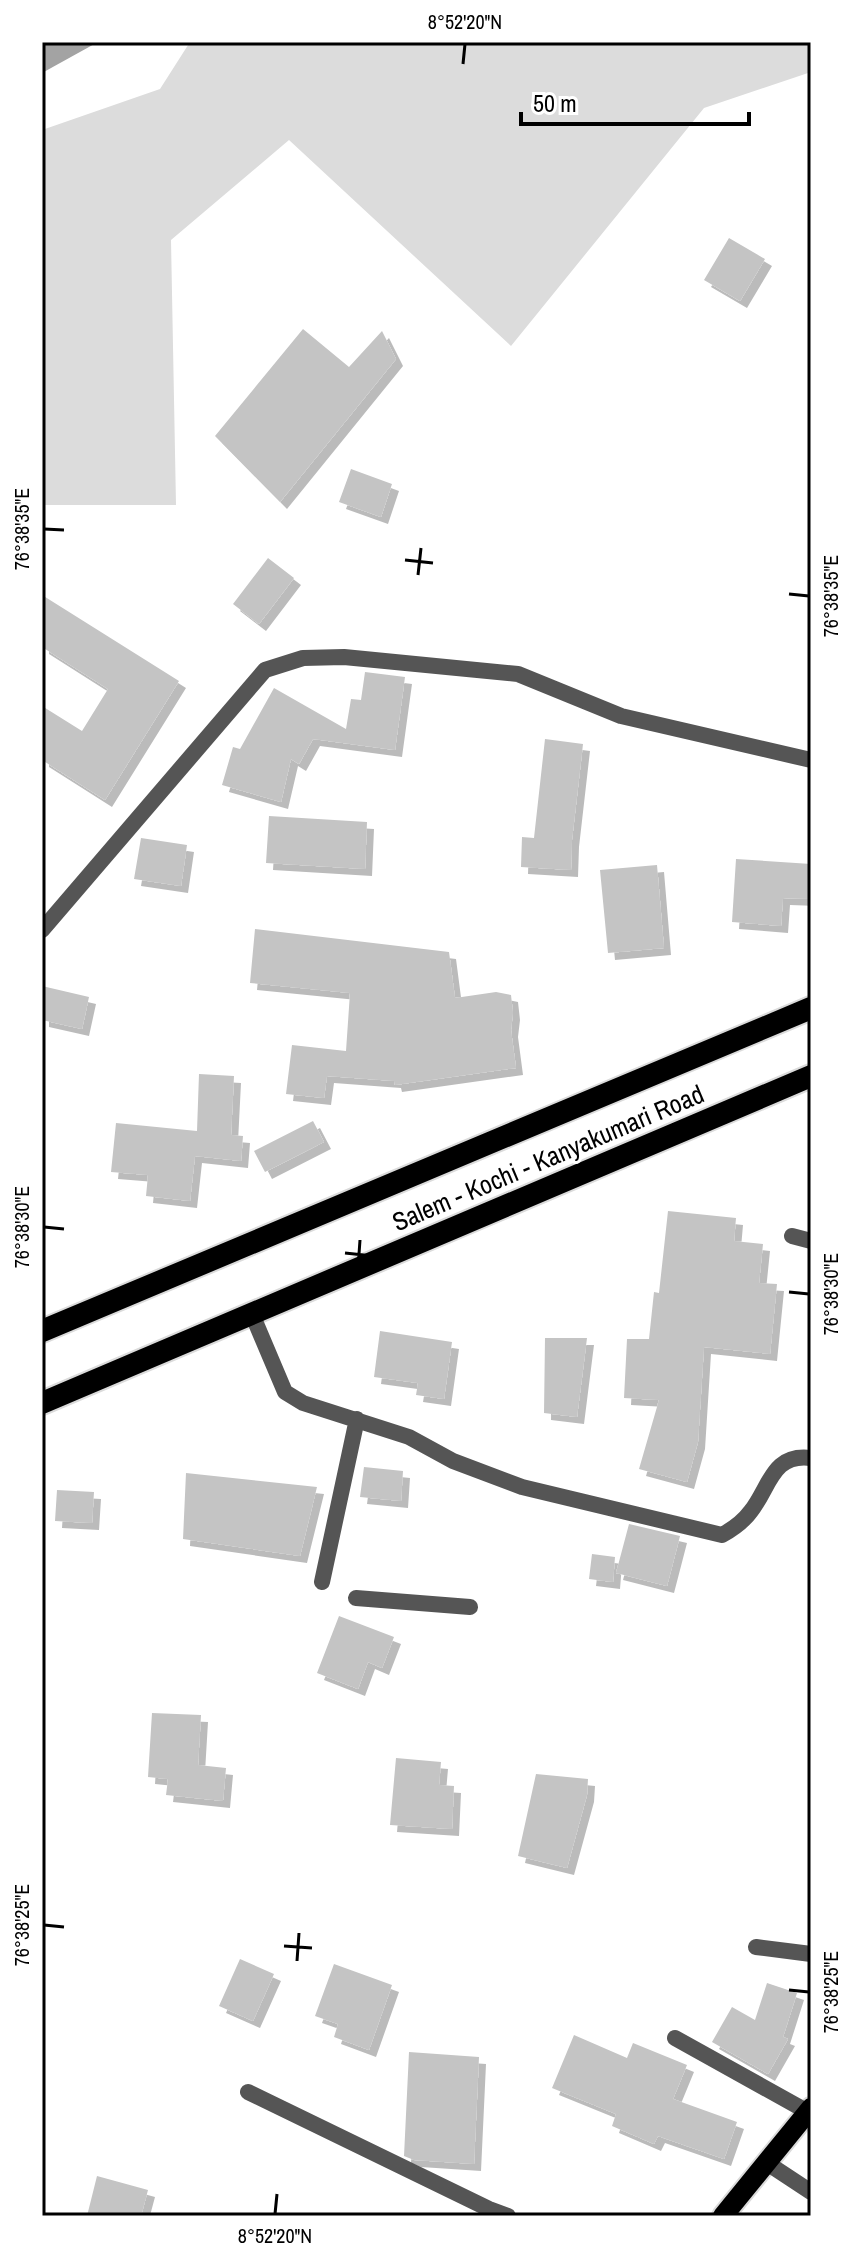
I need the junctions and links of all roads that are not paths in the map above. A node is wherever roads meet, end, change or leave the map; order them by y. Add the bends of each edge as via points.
1 (811, 760) edge
2 (42, 930) edge
3 (811, 1008) edge
4 (811, 1076) edge
5 (792, 1236) dead end
6 (811, 1241) edge
7 (252, 1314) junction
8 (42, 1331) edge
9 (42, 1403) edge
10 (357, 1419) junction
11 (811, 1458) edge
12 (322, 1582) dead end
13 (356, 1598) dead end
14 (470, 1607) dead end
15 (756, 1947) dead end
16 (811, 1954) edge
17 (675, 2038) dead end
18 (248, 2092) dead end
19 (810, 2110) edge
20 (767, 2163) junction
21 (811, 2192) edge
22 (508, 2216) edge
23 (723, 2216) edge

1 - 2 street via 621,716 518,674 344,657 303,658 265,670
3 - 8 highway, Salem - Kochi - Kanyakumari Road
4 - 7 highway, Salem - Kochi - Kanyakumari Road
5 - 6 street
7 - 9 highway, Salem - Kochi - Kanyakumari Road
7 - 10 street via 285,1392
10 - 11 street via 522,1487 722,1535 752,1510 778,1467 797,1456
10 - 12 street
13 - 14 street
15 - 16 street
17 - 19 street
18 - 22 street
19 - 20 main road
20 - 21 street
20 - 23 main road

